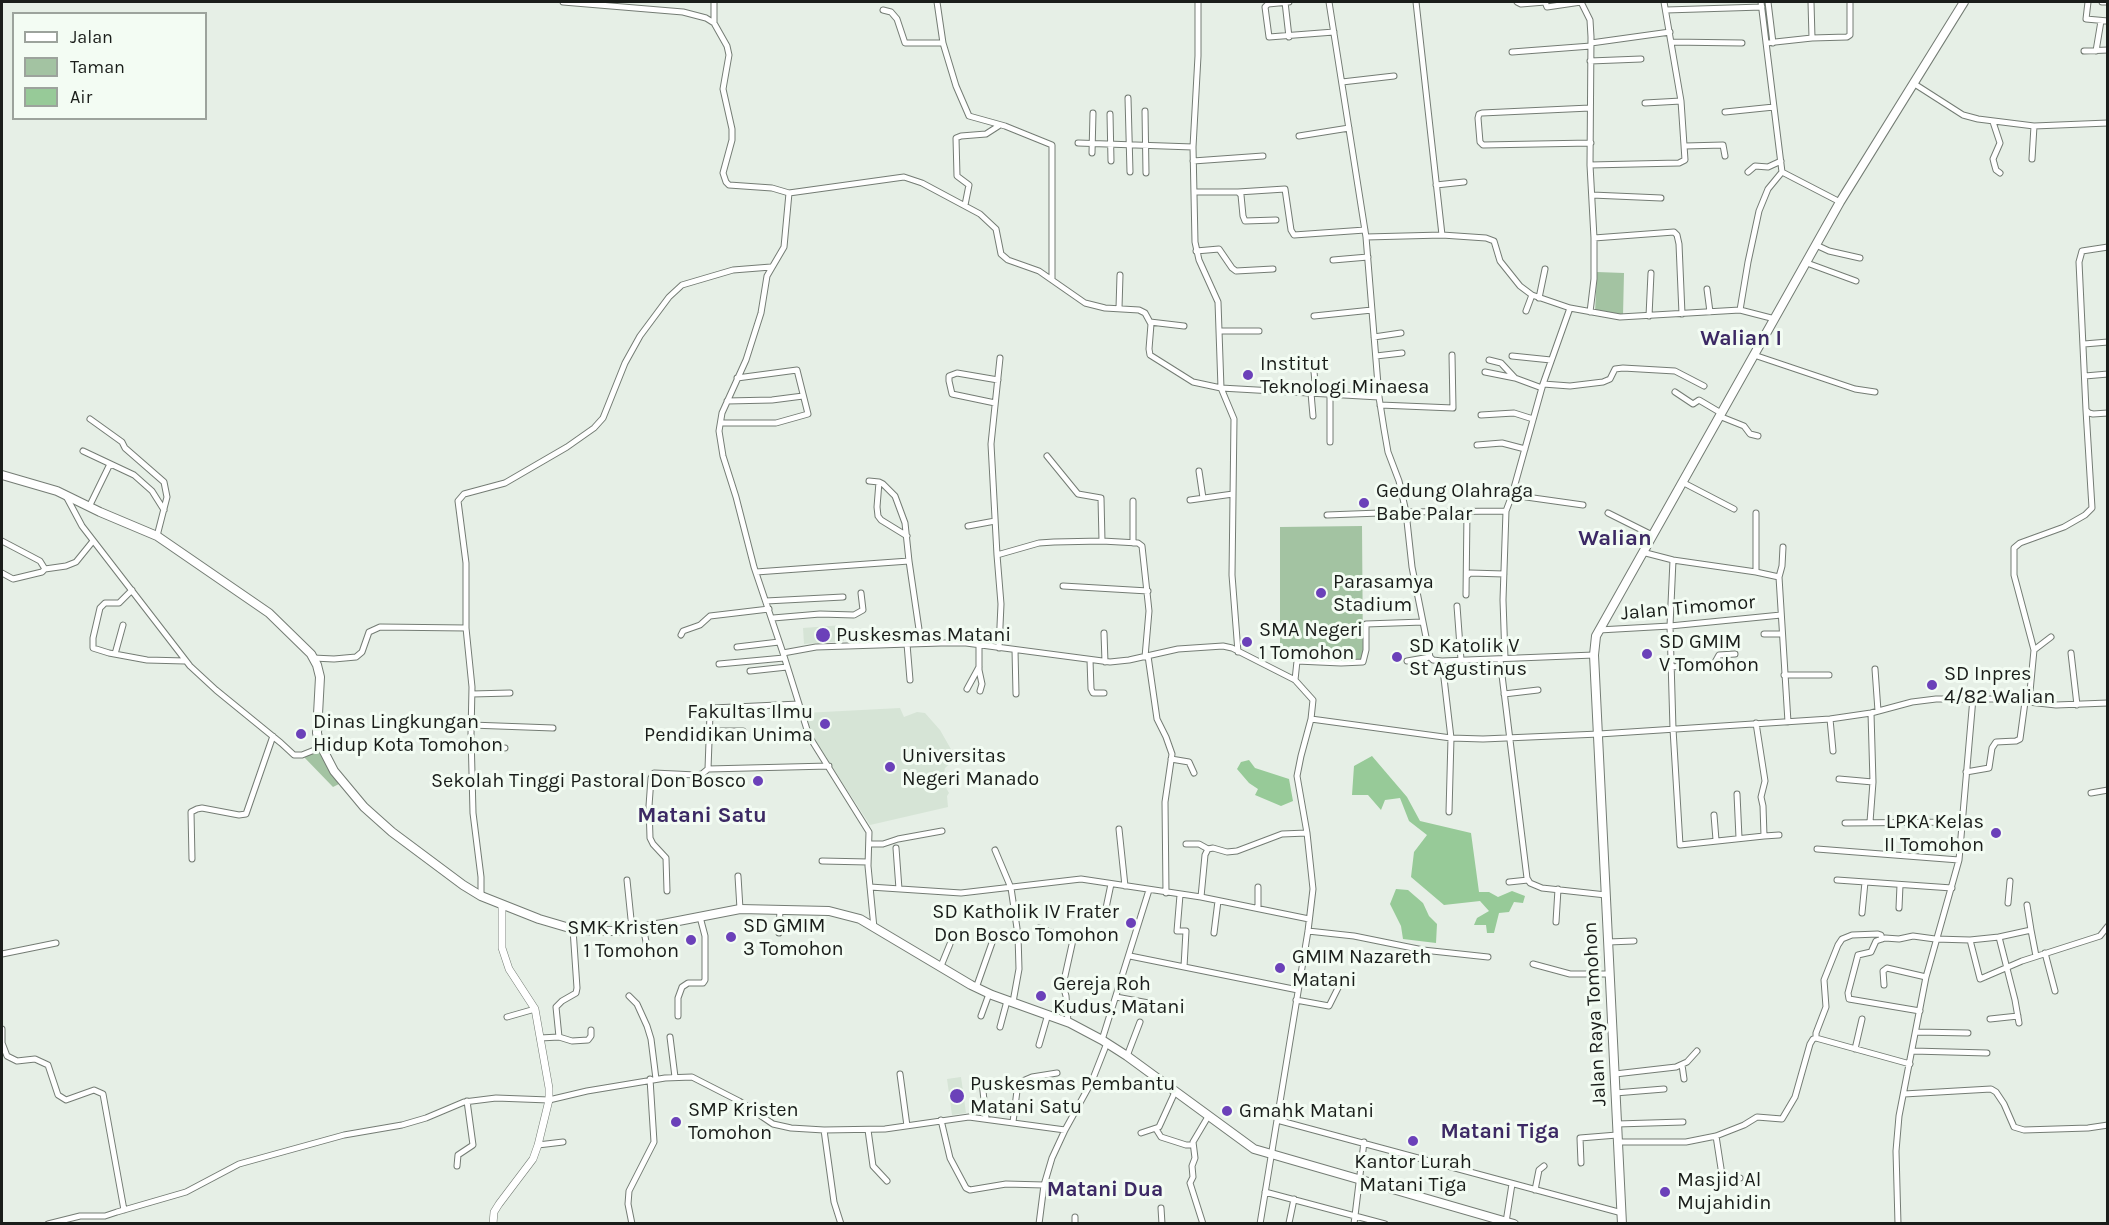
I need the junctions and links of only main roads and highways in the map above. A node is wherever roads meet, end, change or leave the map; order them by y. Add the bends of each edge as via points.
1 (1964, 2) edge
2 (2, 475) edge
3 (502, 905) junction
4 (1508, 1223) edge
5 (493, 1224) edge
6 (1622, 1224) edge

1 - 6 highway, Jalan Raya Tomohon via 1840,202 1594,642
2 - 3 highway via 46,486 157,536 269,613 313,658 319,672 318,738 334,771 384,826 463,885
3 - 4 highway via 573,929 616,931 740,909 829,911 860,920 976,988 1068,1022 1104,1042 1254,1149
3 - 5 main road via 505,962 534,1010 549,1100 533,1159 494,1212

